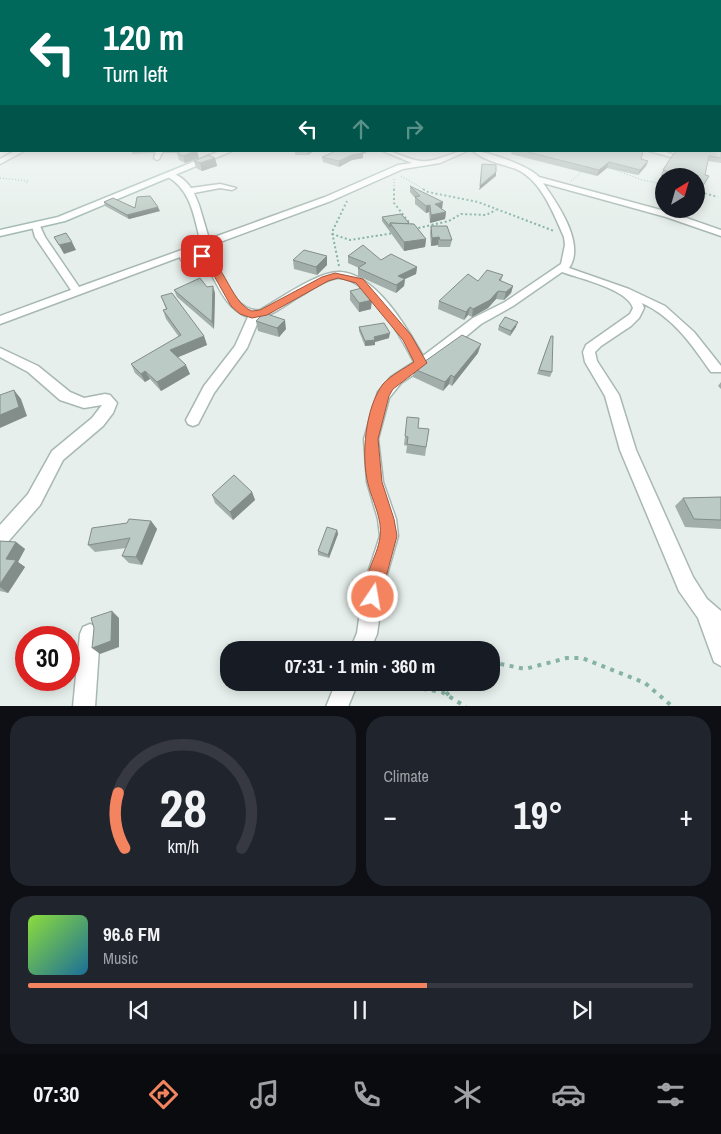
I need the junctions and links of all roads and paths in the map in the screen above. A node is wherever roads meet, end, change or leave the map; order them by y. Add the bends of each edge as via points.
1 (212, 158) edge
2 (405, 158) edge
3 (445, 158) edge
4 (494, 158) edge
5 (421, 164) junction
6 (604, 166) edge
7 (587, 168) edge
8 (172, 175) junction
9 (0, 178) edge
10 (538, 178) junction
11 (655, 182) edge
12 (26, 183) dead end
13 (558, 183) junction
14 (232, 188) dead end
15 (354, 188) junction
16 (189, 191) junction
17 (705, 194) edge
18 (719, 198) edge
19 (497, 210) junction
20 (36, 226) junction
21 (397, 232) edge
22 (0, 233) edge
23 (721, 233) edge
24 (332, 234) junction
25 (568, 235) junction
26 (206, 244) junction
27 (150, 265) junction
28 (563, 269) junction
29 (338, 275) junction
30 (76, 290) junction
31 (634, 296) junction
32 (255, 314) junction
33 (0, 320) edge
34 (0, 352) edge
35 (421, 363) junction
36 (716, 369) dead end
37 (193, 420) dead end
38 (0, 538) edge
39 (714, 617) edge
40 (90, 634) dead end
41 (364, 641) edge
42 (721, 654) edge
43 (500, 664) edge
44 (343, 691) edge
45 (436, 691) edge
46 (450, 691) edge
47 (446, 695) junction
48 (84, 706) edge
49 (336, 706) edge
50 (466, 706) edge
51 (674, 706) edge

1 - 8 street
2 - 5 street
3 - 5 street
4 - 10 street
5 - 15 street via 401,167
6 - 11 path
7 - 13 path via 569,182
8 - 16 street via 184,182
8 - 20 street
9 - 12 path via 22,179
10 - 13 street
10 - 25 street
13 - 23 street
14 - 16 street via 220,186
15 - 24 path
15 - 26 street
16 - 26 street
17 - 18 path
19 - 19 path via 478,202 428,192 398,174 392,183 394,203 412,230 449,221 461,214 486,215
19 - 25 path
20 - 22 street
20 - 30 street
21 - 24 path via 350,240
24 - 29 path via 331,246 340,264
25 - 28 street via 570,242
26 - 27 street
27 - 30 street
27 - 32 street via 193,256 206,257 235,304 244,312
28 - 31 street
28 - 35 street via 477,321
29 - 32 street
29 - 35 street via 359,281 367,288 408,338
30 - 33 street
31 - 36 street via 663,308 678,320
31 - 39 street via 637,310 632,322 594,344 589,352 591,362 612,395 628,450 686,584 694,598
32 - 37 street via 241,348 209,390
34 - 38 street via 33,369 65,396 84,402 105,400 110,406 105,415 53,461 36,496
35 - 41 street via 389,386 382,396 371,439 375,482 389,536 374,585
39 - 42 street
40 - 48 street
43 - 51 path via 525,670 567,658 582,658 645,683
44 - 49 street
45 - 47 path
46 - 47 path
47 - 50 path

